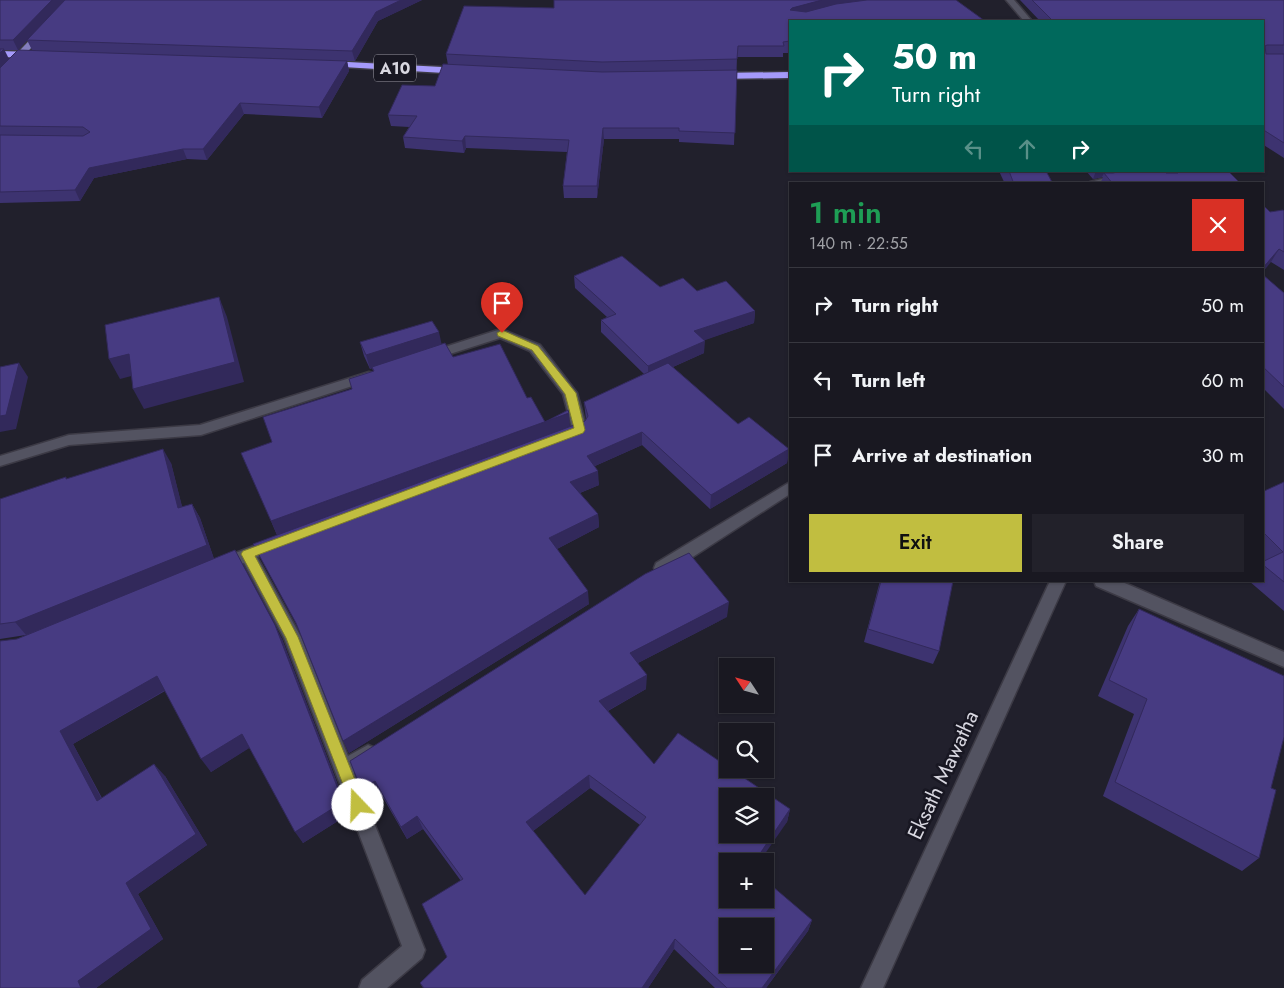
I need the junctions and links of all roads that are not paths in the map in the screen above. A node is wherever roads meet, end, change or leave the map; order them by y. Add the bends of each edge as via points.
1 (72, 0) edge
2 (1010, 0) edge
3 (1027, 20) edge
4 (0, 54) edge
5 (19, 54) junction
6 (38, 55) edge
7 (323, 64) edge
8 (473, 72) edge
9 (789, 75) edge
10 (0, 76) edge
11 (711, 76) edge
12 (1144, 172) edge
13 (1102, 182) edge
14 (417, 360) edge
15 (379, 373) edge
16 (552, 440) edge
17 (0, 461) edge
18 (789, 488) edge
19 (284, 540) edge
20 (247, 554) junction
21 (211, 569) edge
22 (647, 578) edge
23 (1058, 582) edge
24 (1104, 582) edge
25 (1284, 660) edge
26 (378, 748) edge
27 (344, 769) junction
28 (370, 988) edge
29 (872, 988) edge

1 - 5 main road
2 - 3 street
4 - 5 highway
5 - 6 highway
5 - 10 main road
7 - 8 highway, A10
9 - 11 highway
12 - 13 street
14 - 16 street via 502,333 535,348 570,393 580,430
15 - 17 street via 201,430 69,440
18 - 22 street
19 - 20 street
20 - 21 street
20 - 27 street via 292,637
23 - 29 street, Eksath Mawatha
24 - 25 street
26 - 27 street
27 - 28 street via 414,950

